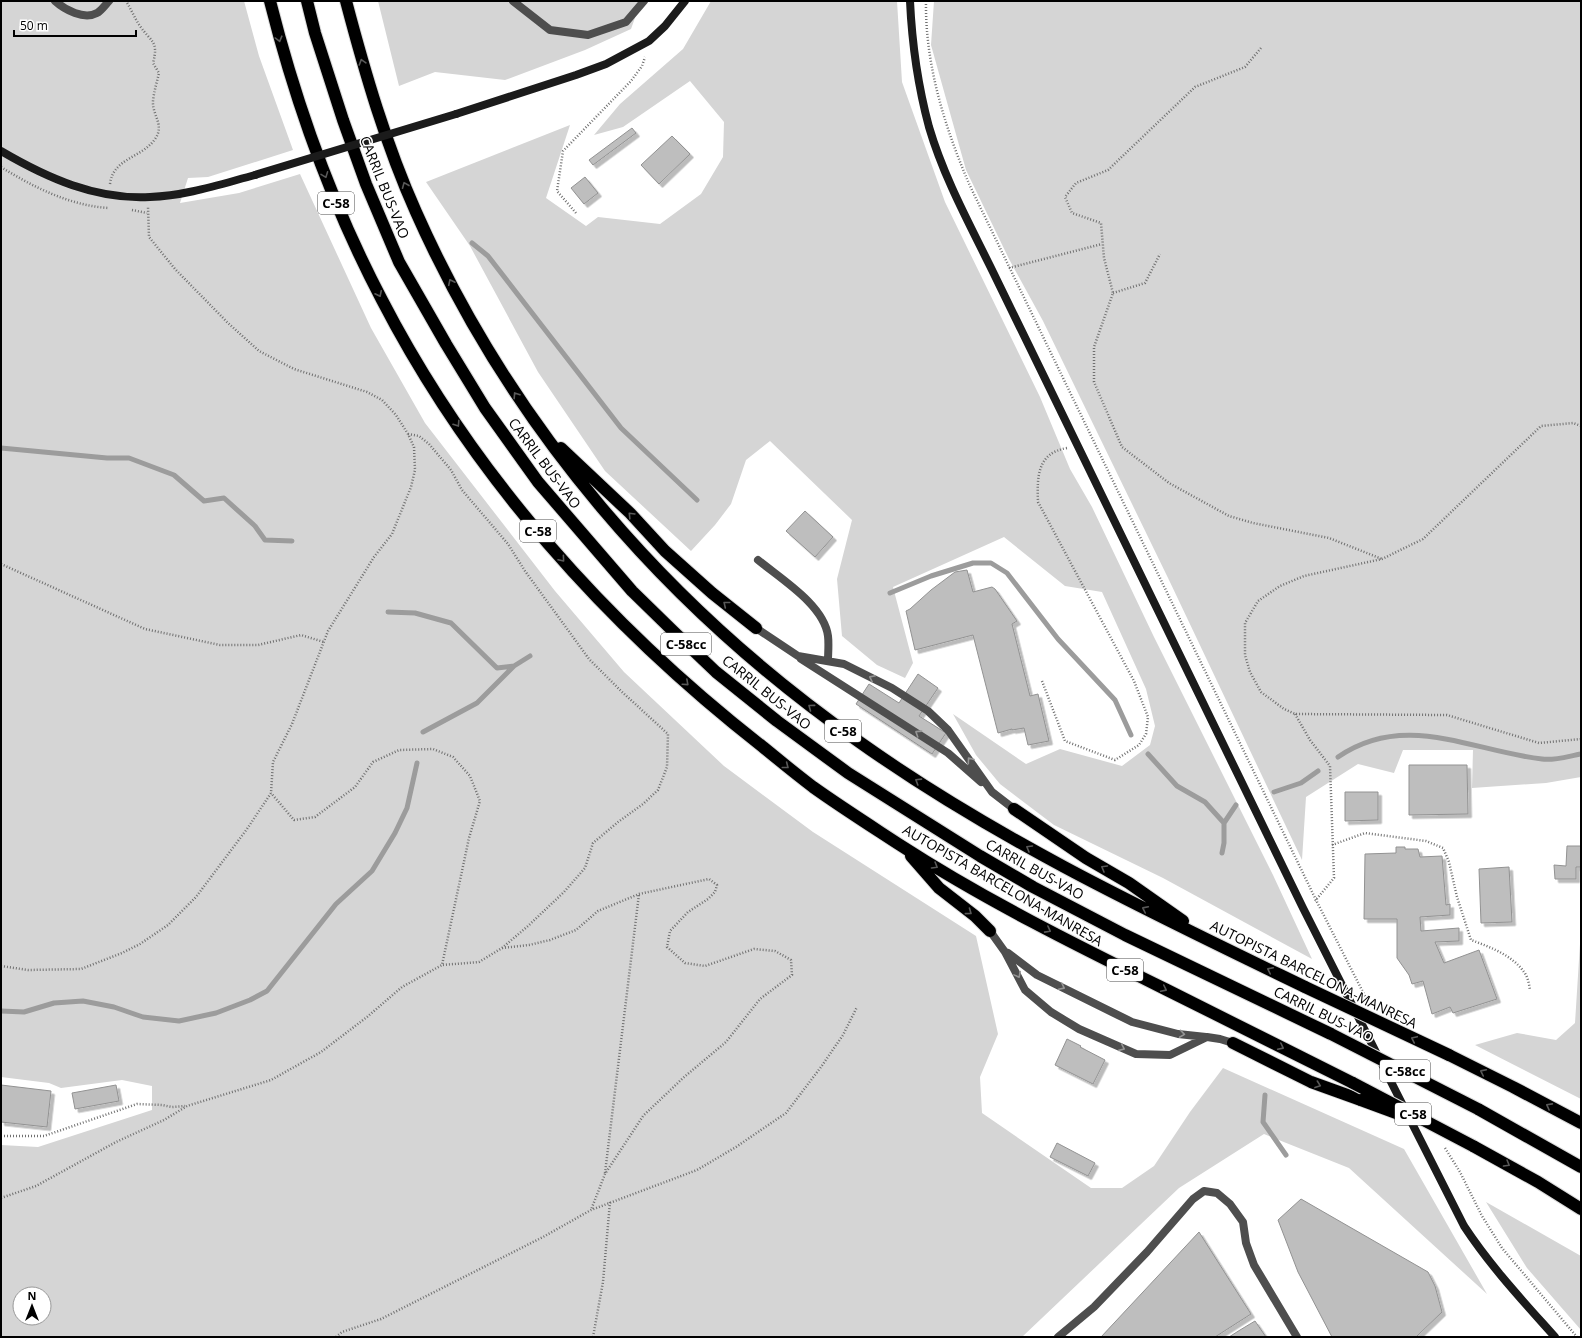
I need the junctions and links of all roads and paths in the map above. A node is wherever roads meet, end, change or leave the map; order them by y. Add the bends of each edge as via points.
1 (55, 1) edge
2 (109, 1) edge
3 (126, 1) edge
4 (270, 1) edge
5 (307, 1) edge
6 (346, 1) edge
7 (513, 1) edge
8 (644, 1) edge
9 (685, 1) edge
10 (910, 1) edge
11 (926, 1) edge
12 (649, 41) junction
13 (1261, 48) dead end
14 (1, 151) edge
15 (108, 195) junction
16 (151, 197) junction
17 (576, 213) dead end
18 (1102, 244) junction
19 (1160, 254) dead end
20 (1009, 268) junction
21 (1004, 269) dead end
22 (1113, 293) junction
23 (1581, 426) edge
24 (538, 427) junction
25 (408, 434) junction
26 (1077, 446) junction
27 (1382, 559) junction
28 (758, 560) dead end
29 (1, 564) edge
30 (756, 628) joint
31 (324, 642) junction
32 (798, 656) junction
33 (828, 661) junction
34 (1042, 681) dead end
35 (1295, 714) junction
36 (1581, 739) edge
37 (992, 792) junction
38 (271, 793) junction
39 (1014, 809) joint
40 (1332, 845) junction
41 (902, 846) junction
42 (639, 894) junction
43 (1316, 900) junction
44 (1303, 908) junction
45 (990, 931) joint
46 (1217, 945) junction
47 (502, 948) junction
48 (1005, 952) junction
49 (442, 965) junction
50 (1, 966) edge
51 (1362, 989) dead end
52 (1530, 990) dead end
53 (857, 1007) dead end
54 (1207, 1037) junction
55 (1232, 1043) joint
56 (187, 1106) junction
57 (1581, 1123) edge
58 (1444, 1130) junction
59 (1, 1136) edge
60 (1581, 1167) edge
61 (605, 1174) junction
62 (1, 1198) edge
63 (610, 1202) junction
64 (1581, 1209) edge
65 (591, 1210) junction
66 (1482, 1216) dead end
67 (336, 1337) edge
68 (593, 1337) edge
69 (1058, 1337) edge
70 (1297, 1337) edge
71 (1555, 1337) edge
72 (1577, 1337) edge

1 - 2 street via 83,16 97,13
3 - 15 path via 140,27 154,43 156,54 153,63 159,73 153,102 159,123 156,139 118,166 110,178
4 -> 41 highway, AUTOPISTA BARCELONA-MANRESA / C-58 via 301,111 347,227 382,301 431,385 468,441 518,508 628,631 716,711 813,787
5 - 60 highway, CARRIL BUS-VAO / C-58cc, bridge via 343,120 366,184 399,262 485,408 538,482 632,591 716,672 848,773 1033,887 1478,1109
24 -> 6 highway, AUTOPISTA BARCELONA-MANRESA / C-58 via 473,324 416,213 361,59
7 - 8 street via 550,30 588,35 626,22
9 - 12 main road
10 - 26 main road via 911,35 916,66 930,128 951,185
11 - 20 path via 931,61 946,123 956,155
12 - 16 main road, bridge via 606,64 456,114 202,190
12 - 17 path via 642,66 631,81 563,151 557,191
13 - 18 path via 1245,67 1195,87 1108,170 1076,183 1065,197 1072,213 1101,223
14 - 15 main road via 56,180
15 - 16 main road
16 - 25 path via 147,209 149,237 175,269 227,322 269,357 294,369 367,392 382,400 396,415
18 - 20 path
18 - 22 path
19 - 22 path via 1145,282
20 - 21 path
20 - 43 path
22 - 27 path via 1094,347 1094,382 1122,447 1169,483 1230,516 1253,524 1330,538
23 - 27 path via 1573,423 1541,426 1423,539
30 -> 24 highway via 665,551 630,513
46 -> 24 highway, AUTOPISTA BARCELONA-MANRESA / C-58 via 1035,852 964,810 826,719 736,646 671,585 614,524
25 - 31 path via 414,447 415,470 411,487 392,534 374,557 328,631
25 - 47 path via 419,436 429,444 451,470 462,490 508,544 589,659 668,734 667,767 658,790 593,843 585,868 564,892
26 - 34 path via 1058,449 1044,460 1037,479 1038,502 1134,682 1148,717 1146,734 1139,745 1115,760 1065,741
26 - 44 main road
27 - 35 path via 1304,576 1280,586 1258,601 1245,623 1245,655 1250,672 1261,692
28 - 33 street via 812,605 820,615 828,637
29 - 31 path via 145,629 220,645 258,645 301,635
30 - 32 street
31 - 38 path via 292,724 273,762
32 - 33 street
37 -> 32 street via 948,753
37 -> 33 street via 948,730 928,711 892,688 844,664
35 - 36 path via 1447,715 1538,744
35 - 40 path via 1310,740 1330,766
37 - 39 street
38 - 49 path via 294,820 315,817 355,787 374,762 399,750 433,749 453,757 470,776 480,801 469,838
38 - 50 path via 196,897 168,925 140,944 81,969 28,970
46 -> 39 highway via 1129,883 1080,854
40 - 43 path via 1334,878
40 - 52 path via 1366,833 1426,841 1443,848 1471,940 1494,948 1515,962 1525,973
41 -> 45 highway via 939,888
41 -> 58 highway, AUTOPISTA BARCELONA-MANRESA / C-58, bridge via 1028,920
42 - 47 path via 598,911 576,930 550,940
42 - 61 path
42 - 61 path via 708,879 717,885 715,892 688,912 670,931 667,947 685,963 706,966 754,949 775,951 791,960 792,975 760,999 726,1042 682,1078 643,1116
43 - 44 path
43 - 51 path
44 - 71 main road via 1464,1226 1483,1255
45 - 48 street
57 -> 46 highway, AUTOPISTA BARCELONA-MANRESA / C-58, bridge via 1449,1055
47 - 49 path via 479,962
48 -> 54 street via 1037,975 1132,1022 1178,1034
48 -> 54 street via 1025,990 1050,1012 1079,1029 1136,1054 1170,1055
49 - 56 path via 402,987 320,1052 271,1080
53 - 63 path via 843,1035 786,1113 698,1170
54 - 55 street via 1220,1038
55 -> 58 highway, bridge via 1311,1082
56 - 59 path via 137,1104 44,1136
56 - 62 path via 36,1186
58 -> 64 highway, AUTOPISTA BARCELONA-MANRESA / C-58, bridge
61 - 65 path
63 - 65 path
63 - 68 path via 603,1282
65 - 67 path via 381,1319 342,1332
66 - 72 path via 1502,1248
69 - 70 street via 1094,1308 1204,1190 1217,1193 1230,1204 1243,1222 1246,1243 1254,1264

